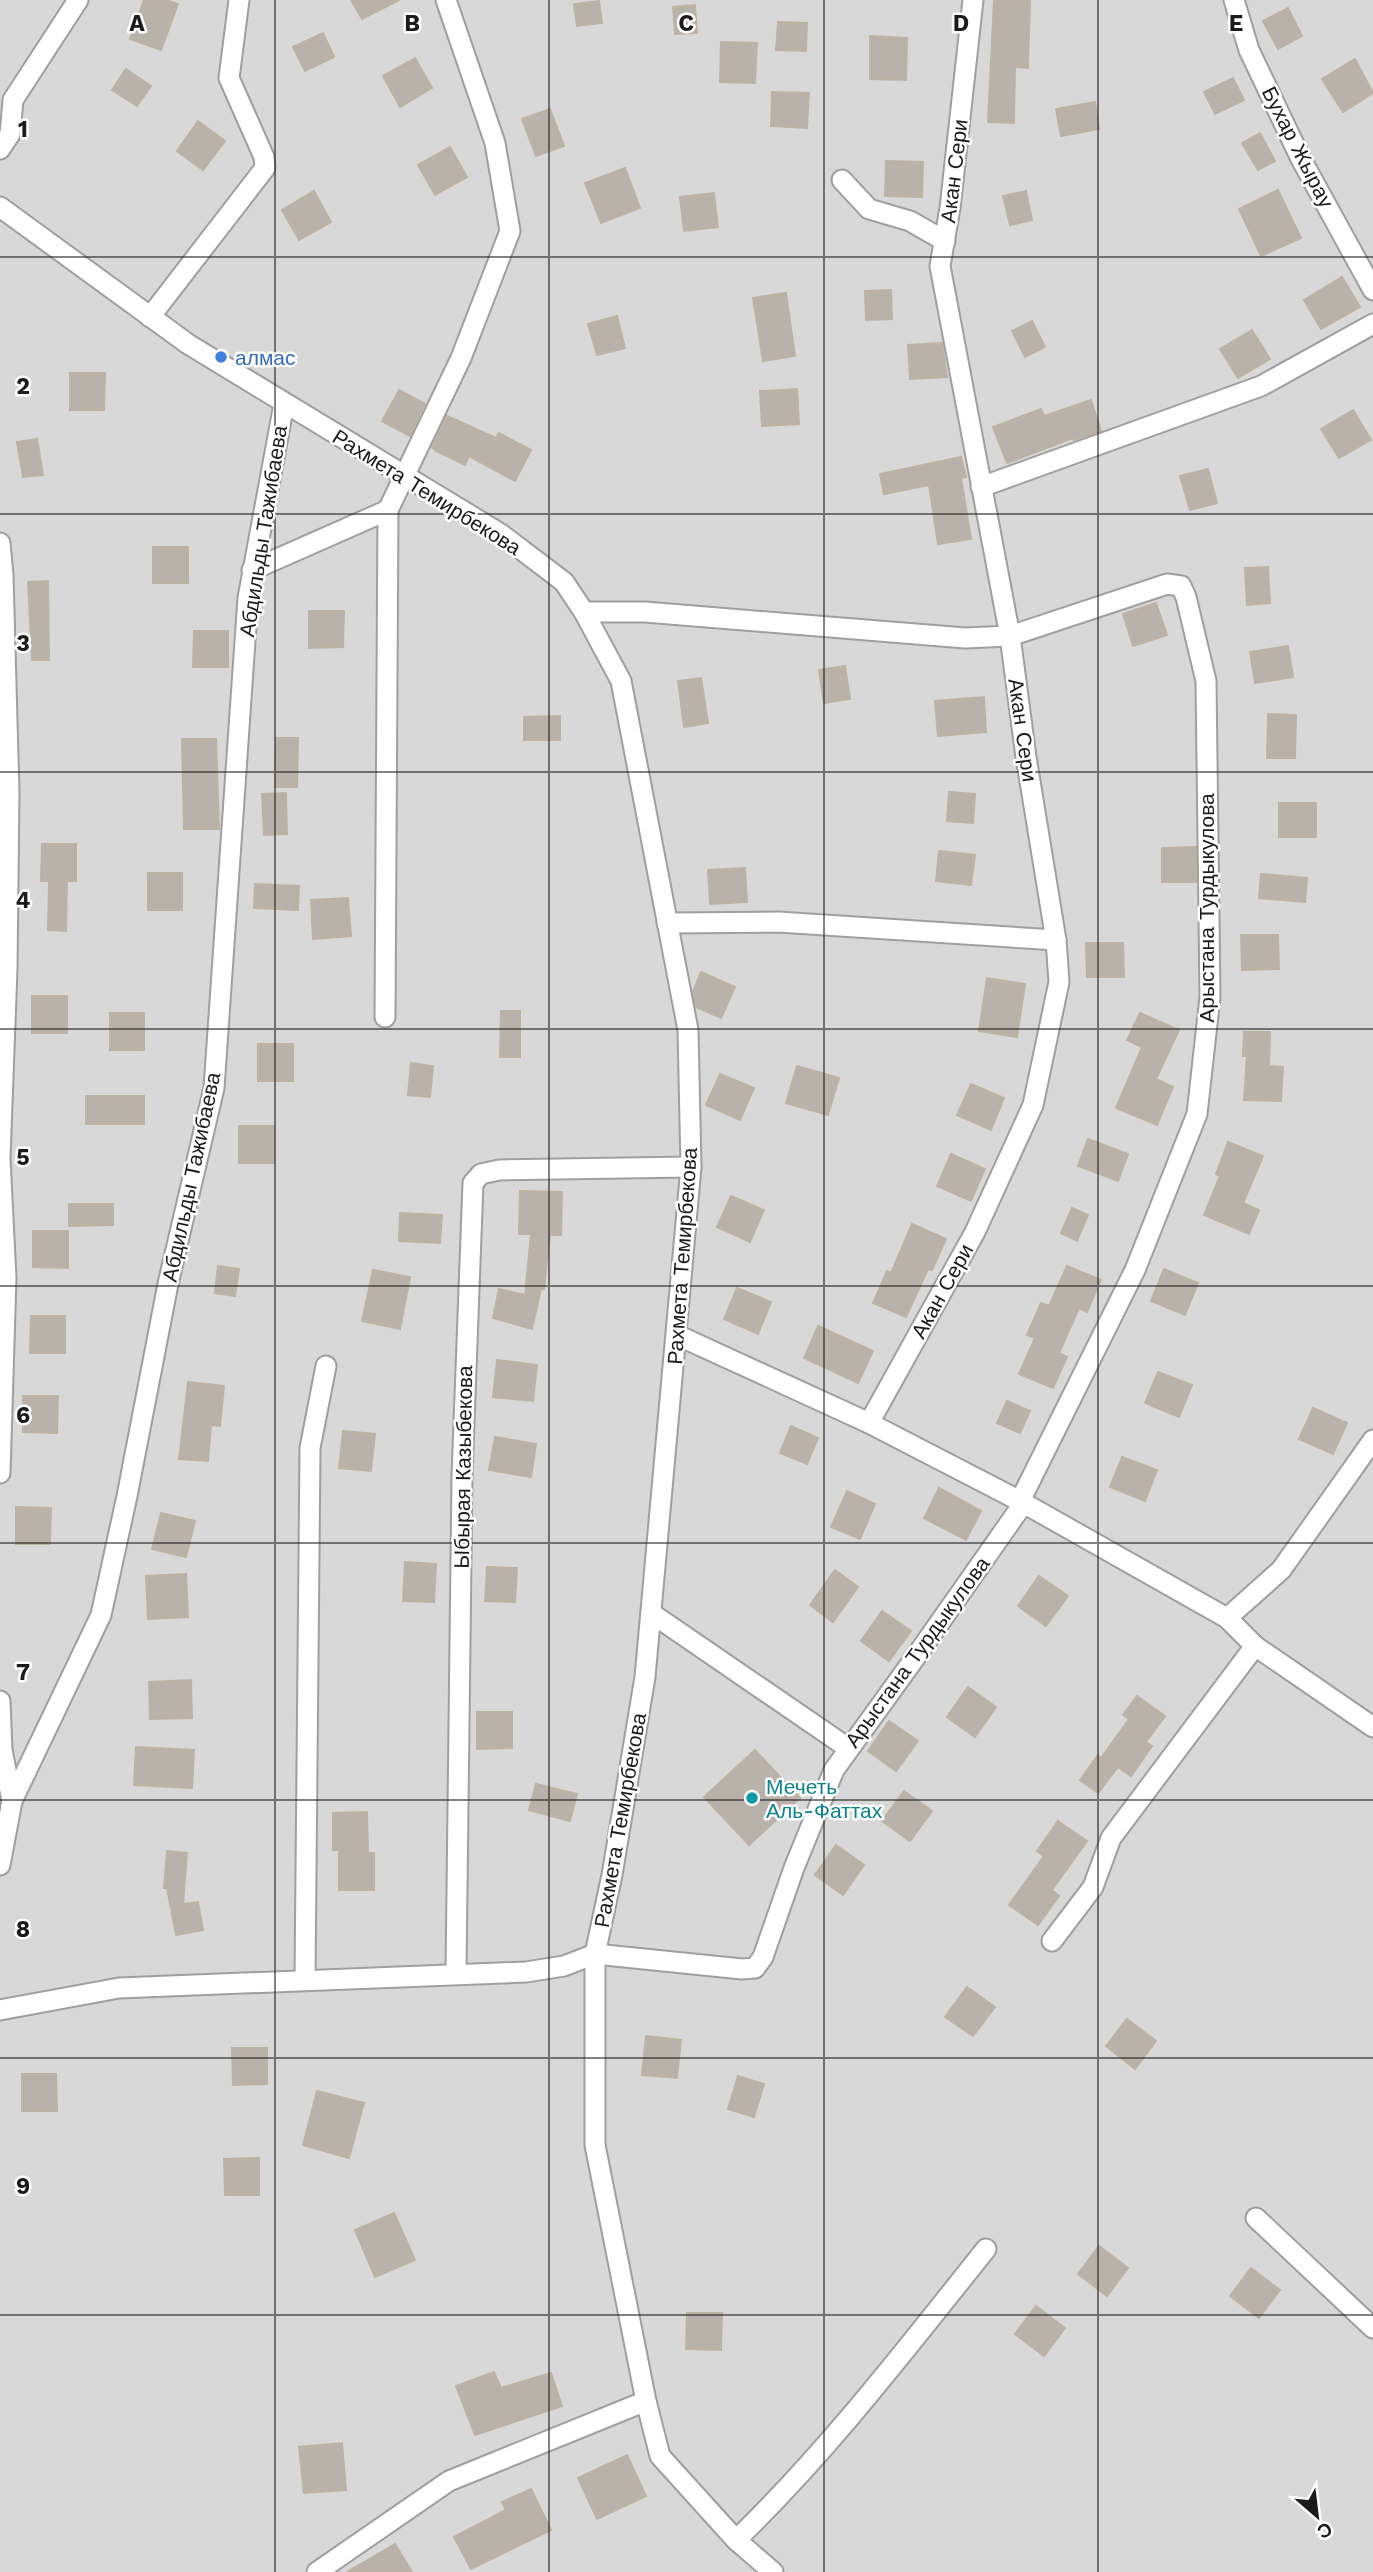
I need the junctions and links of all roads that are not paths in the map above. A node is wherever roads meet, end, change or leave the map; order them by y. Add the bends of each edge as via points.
1 (78, 0) edge
2 (239, 0) edge
3 (446, 0) edge
4 (973, 0) edge
5 (1234, 0) edge
6 (0, 149) edge
7 (842, 180) dead end
8 (0, 207) edge
9 (944, 241) junction
10 (1373, 289) edge
11 (150, 317) junction
12 (1373, 324) edge
13 (284, 404) junction
14 (406, 476) junction
15 (981, 487) junction
16 (388, 510) junction
17 (0, 543) edge
18 (253, 570) junction
19 (584, 612) junction
20 (1010, 636) junction
21 (667, 923) junction
22 (1056, 940) junction
23 (385, 1017) dead end
24 (691, 1167) junction
25 (677, 1335) junction
26 (326, 1366) dead end
27 (869, 1423) junction
28 (1373, 1440) edge
29 (0, 1473) edge
30 (1021, 1502) junction
31 (651, 1613) junction
32 (1227, 1618) junction
33 (1255, 1646) junction
34 (0, 1701) edge
35 (1373, 1727) edge
36 (848, 1748) junction
37 (12, 1801) junction
38 (0, 1865) edge
39 (1052, 1941) dead end
40 (595, 1954) junction
41 (456, 1973) junction
42 (305, 1979) junction
43 (0, 2010) edge
44 (1256, 2217) dead end
45 (986, 2249) dead end
46 (1373, 2328) edge
47 (646, 2401) junction
48 (736, 2540) junction
49 (317, 2572) edge
50 (773, 2572) edge

1 - 6 street via 13,100 10,134
2 - 11 street via 229,78 265,168
3 - 14 street via 495,143 510,231 461,358
4 - 9 street, Акан Сери
5 - 10 street, Бухар Жырау via 1249,50 1301,159
7 - 9 street via 869,209 910,221
8 - 11 street, Рахмета Темирбекова
9 - 15 street, Акан Сери via 940,266
11 - 13 street, Рахмета Темирбекова
12 - 15 street via 1261,386
13 - 14 street, Рахмета Темирбекова
13 - 18 street, Абдильды Тажибаева
14 - 16 street
14 - 19 street, Рахмета Темирбекова via 501,534 564,582
15 - 20 street, Акан Сери
16 - 18 street
16 - 23 street
17 - 29 street via 9,793 0,1158 6,1278
18 - 37 street, Абдильды Тажибаева via 214,1088 167,1284 102,1615
19 - 20 street via 645,612 965,638
19 - 21 street, Рахмета Темирбекова via 621,681
20 - 22 street, Акан Сери
20 - 30 street, Арыстана Турдыкулова via 1167,584 1181,586 1206,681 1210,997 1196,1114 1135,1270
21 - 22 street via 779,922
21 - 24 street, Рахмета Темирбекова via 688,1030
22 - 27 street, Акан Сери via 1059,982 1033,1105 975,1232
24 - 25 street, Рахмета Темирбекова
24 - 41 street, Ыбырая Казыбекова via 499,1170 481,1174 473,1183 462,1476
25 - 27 street
25 - 31 street, Рахмета Темирбекова
26 - 42 street via 310,1448
27 - 30 street
28 - 32 street via 1281,1570
30 - 32 street
30 - 36 street, Арыстана Турдыкулова
31 - 36 street
31 - 40 street, Рахмета Темирбекова via 643,1690
32 - 33 street
33 - 35 street
33 - 39 street via 1111,1838 1093,1887
34 - 37 street via 2,1751
36 - 40 street, Арыстана Турдыкулова via 834,1769 755,1968
37 - 38 street
40 - 41 street via 564,1966 526,1972
40 - 47 street, Рахмета Темирбекова via 595,2145
41 - 42 street
42 - 43 street via 120,1987
44 - 46 street
45 - 48 street via 822,2451
47 - 48 street, Рахмета Темирбекова via 660,2456
47 - 49 street via 449,2481
48 - 50 street, Рахмета Темирбекова

